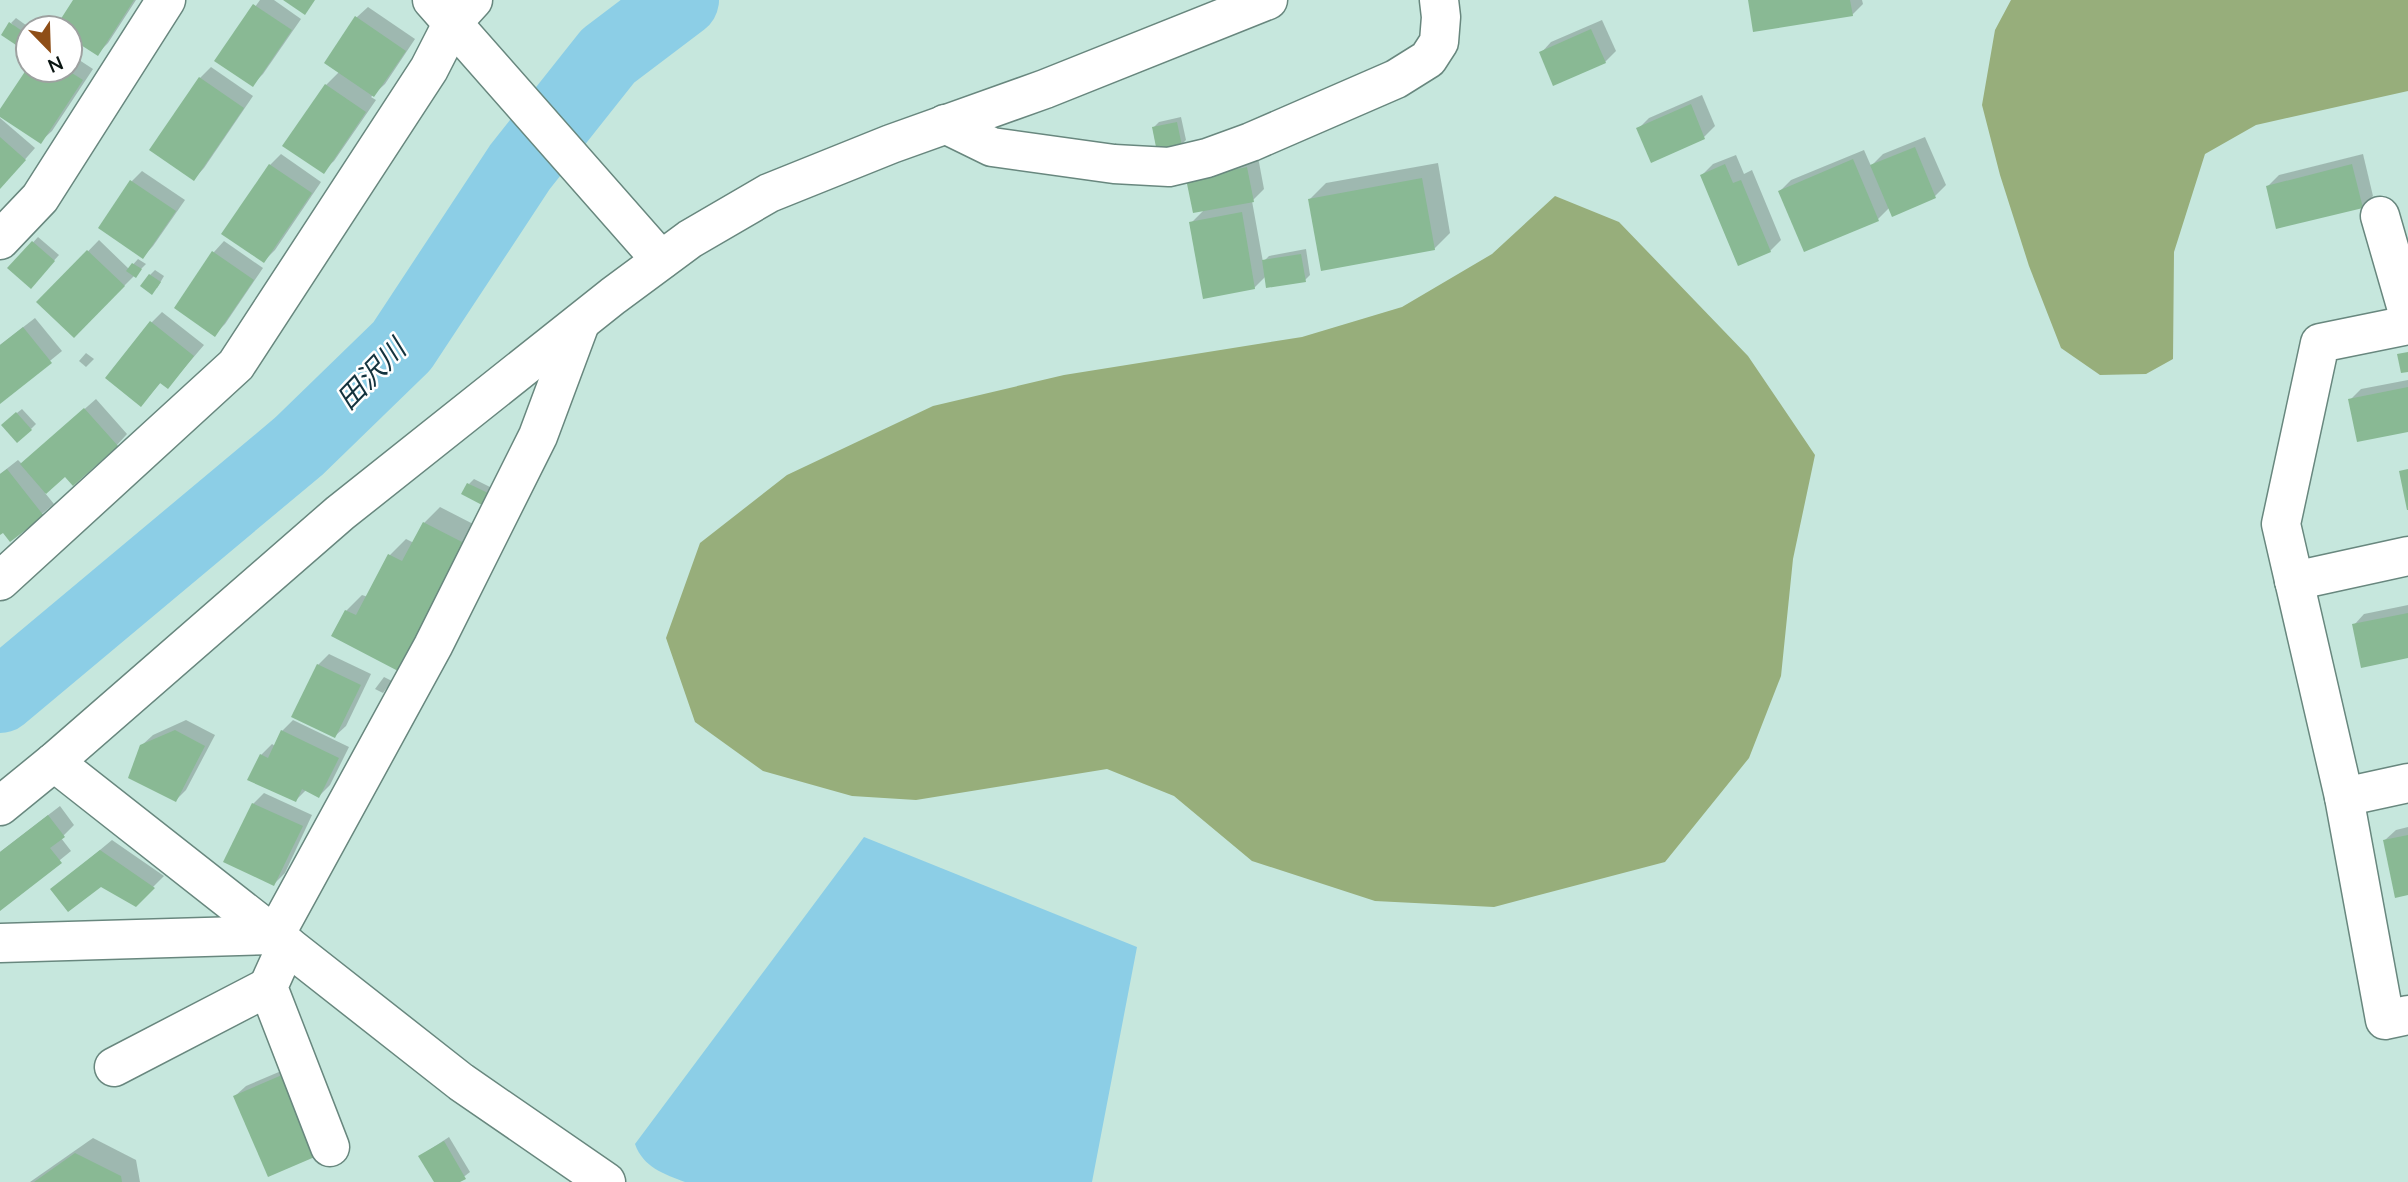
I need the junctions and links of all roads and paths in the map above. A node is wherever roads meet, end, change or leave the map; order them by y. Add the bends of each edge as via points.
1 (166, 0) edge
2 (1268, 0) edge
3 (1439, 0) edge
4 (453, 7) edge
5 (945, 124) junction
6 (2380, 216) dead end
7 (0, 240) edge
8 (661, 260) junction
9 (2408, 313) edge
10 (579, 325) junction
11 (2408, 325) edge
12 (2408, 556) edge
13 (0, 581) edge
14 (2294, 581) junction
15 (54, 762) junction
16 (2408, 783) edge
17 (2344, 797) junction
18 (0, 806) edge
19 (281, 940) junction
20 (0, 943) edge
21 (268, 987) junction
22 (2408, 1015) edge
23 (114, 1067) dead end
24 (330, 1147) dead end
25 (567, 1170) edge
26 (606, 1182) edge

1 - 7 street via 40,198
2 - 5 street
3 - 5 street via 1439,42 1428,59 1384,84 1207,158 1169,167 1114,163 992,147
4 - 8 street
4 - 13 street via 429,69 236,365
5 - 8 street via 769,193
6 - 9 street
8 - 10 street
10 - 15 street via 340,513
10 - 19 street via 538,436
11 - 14 street via 2320,343 2281,524
12 - 14 street
14 - 17 street
15 - 18 street
15 - 19 street
16 - 17 street
17 - 22 street via 2385,1020
19 - 20 street
19 - 21 street
19 - 25 street
21 - 23 street
21 - 24 street
25 - 26 street

